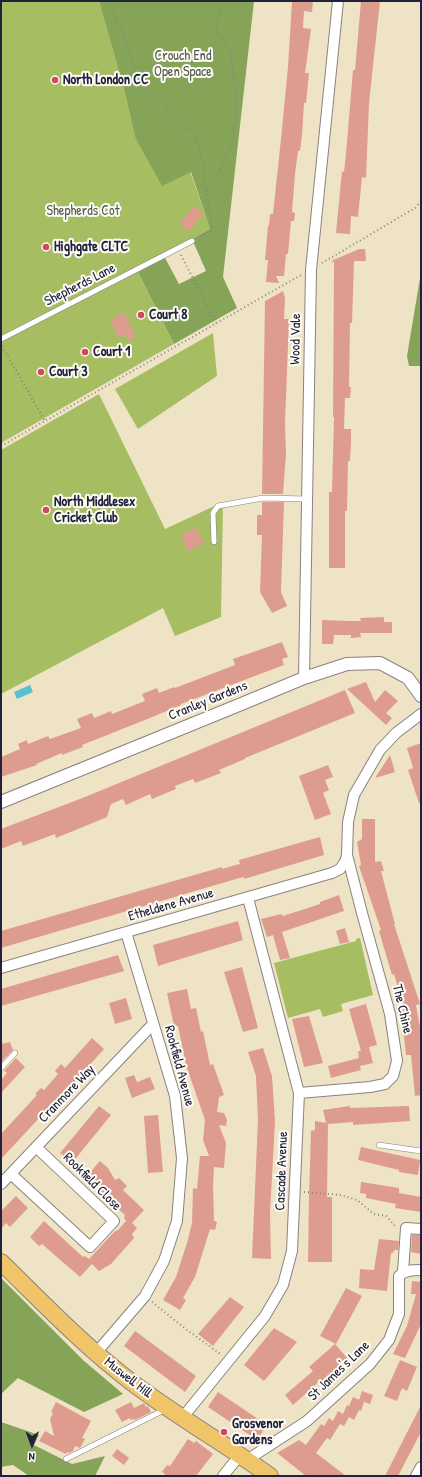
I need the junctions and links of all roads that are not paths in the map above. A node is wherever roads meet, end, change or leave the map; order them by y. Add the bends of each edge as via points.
1 (338, 1) edge
2 (192, 241) road end
3 (1, 339) edge
4 (307, 499) junction
5 (214, 542) dead end
6 (304, 678) junction
7 (421, 696) edge
8 (421, 714) edge
9 (1, 802) edge
10 (346, 859) junction
11 (248, 898) junction
12 (126, 932) junction
13 (1, 968) edge
14 (153, 1024) junction
15 (15, 1053) dead end
16 (1, 1068) edge
17 (299, 1093) junction
18 (379, 1144) dead end
19 (36, 1147) junction
20 (421, 1150) edge
21 (10, 1174) junction
22 (1, 1184) edge
23 (421, 1229) edge
24 (1, 1262) edge
25 (421, 1270) edge
26 (403, 1272) junction
27 (96, 1353) junction
28 (166, 1406) junction
29 (183, 1418) junction
30 (244, 1457) junction
31 (66, 1459) dead end
32 (421, 1467) edge
33 (223, 1476) edge
34 (270, 1476) edge
35 (416, 1476) edge

1 - 4 street, Wood Vale via 311,270
2 - 3 lane, Shepherds Lane
4 - 5 lane via 263,498 218,506 213,513
4 - 6 street, Wood Vale
6 - 7 street, Cranley Gardens via 347,664 380,663 408,678
6 - 9 street, Cranley Gardens
8 - 10 street, The Chine via 396,733 380,750 354,795 348,822
10 - 11 street, Etheldene Avenue via 340,869 332,873
10 - 17 street, The Chine via 390,1014 396,1061 394,1076 385,1084 370,1087
11 - 12 street, Etheldene Avenue
11 - 17 street, Cascade Avenue
12 - 13 street, Etheldene Avenue
12 - 14 street, Rookfield Avenue
14 - 19 street, Cranmore Way
14 - 27 street, Rookfield Avenue via 175,1096 182,1158 177,1221 164,1261 145,1296
15 - 16 lane
17 - 29 street, Cascade Avenue via 292,1251 283,1285 265,1316
18 - 20 lane
19 - 21 street, Cranmore Way
19 - 21 street, Rookfield Close via 114,1222 90,1247
21 - 22 street, Cranmore Way
23 - 26 street, St James's Lane via 406,1228
24 - 27 main road, Muswell Hill
25 - 26 street
26 - 30 street, St James's Lane via 400,1276 399,1314 389,1340 370,1364 307,1421
27 - 28 main road, Muswell Hill via 133,1384
28 - 29 main road, Muswell Hill
28 - 31 lane via 160,1412
29 - 30 main road, Muswell Hill
30 - 33 street
30 - 34 main road, Muswell Hill
32 - 35 street

